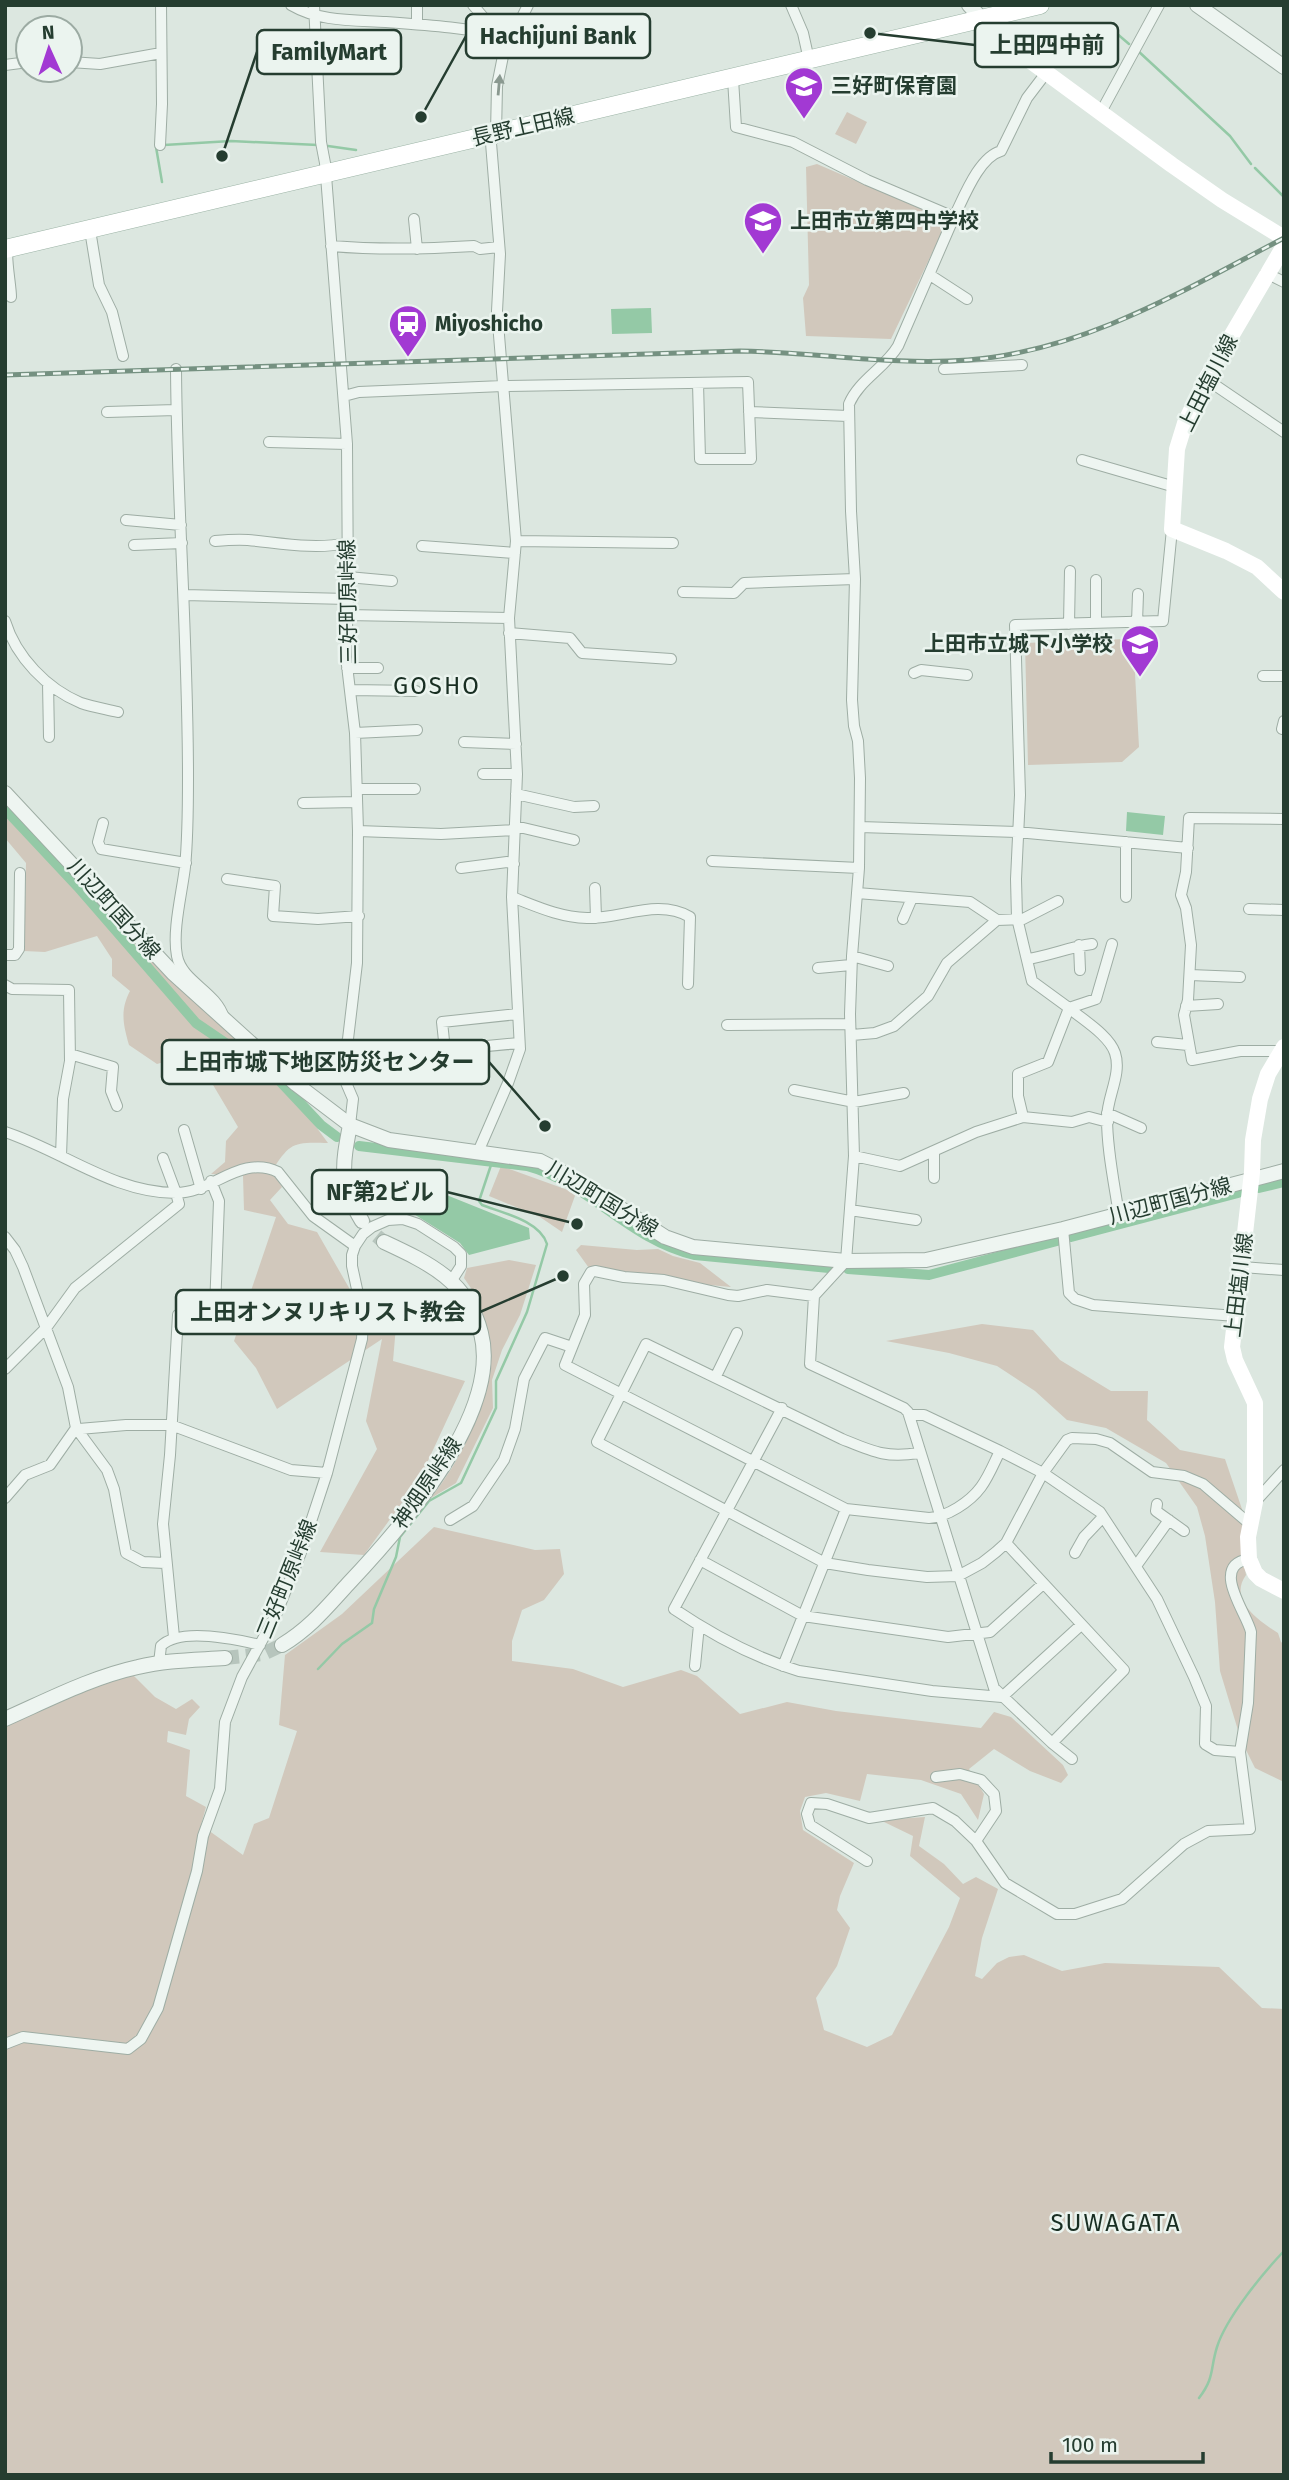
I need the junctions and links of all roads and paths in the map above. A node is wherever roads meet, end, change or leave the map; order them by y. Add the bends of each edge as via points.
1 (161, 5) edge
2 (291, 5) edge
3 (417, 5) edge
4 (473, 5) edge
5 (528, 5) edge
6 (791, 5) edge
7 (1040, 5) edge
8 (1159, 5) edge
9 (1197, 5) edge
10 (314, 11) edge
11 (975, 12) edge
12 (417, 24) junction
13 (493, 34) junction
14 (510, 38) junction
15 (162, 53) junction
16 (809, 60) junction
17 (84, 63) edge
18 (1284, 67) edge
19 (1046, 73) junction
20 (733, 79) junction
21 (1101, 112) junction
22 (496, 133) junction
23 (160, 145) dead end
24 (326, 174) junction
25 (954, 217) junction
26 (414, 219) dead end
27 (90, 230) junction
28 (1280, 230) edge
29 (331, 246) junction
30 (1284, 246) edge
31 (499, 247) junction
32 (7, 248) edge
33 (417, 249) junction
34 (1266, 273) junction
35 (929, 275) junction
36 (1284, 282) edge
37 (11, 297) dead end
38 (967, 299) dead end
39 (123, 356) dead end
40 (1022, 365) dead end
41 (176, 369) dead end
42 (944, 369) dead end
43 (1206, 379) junction
44 (698, 383) junction
45 (503, 386) junction
46 (344, 396) junction
47 (176, 410) junction
48 (107, 412) dead end
49 (749, 412) junction
50 (848, 416) junction
51 (1284, 432) edge
52 (269, 442) dead end
53 (347, 444) junction
54 (1083, 460) dead end
55 (1175, 487) junction
56 (126, 520) dead end
57 (181, 525) junction
58 (1172, 529) junction
59 (215, 541) dead end
60 (516, 541) junction
61 (182, 543) junction
62 (347, 543) junction
63 (673, 543) dead end
64 (134, 545) dead end
65 (422, 545) dead end
66 (515, 553) junction
67 (1070, 571) dead end
68 (348, 577) junction
69 (855, 579) junction
70 (1096, 580) dead end
71 (392, 581) dead end
72 (682, 592) dead end
73 (1284, 592) edge
74 (1138, 594) dead end
75 (184, 595) junction
76 (348, 599) junction
77 (347, 615) junction
78 (509, 618) junction
79 (5, 621) edge
80 (1138, 622) junction
81 (1096, 623) junction
82 (1069, 624) junction
83 (509, 633) junction
84 (671, 659) dead end
85 (347, 668) junction
86 (378, 668) dead end
87 (914, 673) dead end
88 (967, 675) dead end
89 (1264, 676) dead end
90 (1284, 676) edge
91 (48, 683) junction
92 (351, 690) junction
93 (416, 691) dead end
94 (118, 712) dead end
95 (417, 730) dead end
96 (355, 733) junction
97 (49, 737) dead end
98 (464, 743) dead end
99 (516, 744) junction
100 (483, 774) dead end
101 (517, 775) junction
102 (357, 789) junction
103 (415, 789) dead end
104 (5, 793) edge
105 (516, 794) junction
106 (357, 802) junction
107 (303, 803) dead end
108 (594, 806) dead end
109 (1284, 819) edge
110 (103, 823) dead end
111 (860, 827) junction
112 (514, 828) junction
113 (358, 831) junction
114 (1017, 832) junction
115 (575, 840) dead end
116 (1126, 842) junction
117 (1188, 848) junction
118 (712, 861) dead end
119 (186, 863) junction
120 (514, 864) junction
121 (859, 868) junction
122 (461, 869) dead end
123 (20, 873) dead end
124 (227, 879) dead end
125 (596, 888) dead end
126 (857, 893) junction
127 (1126, 897) dead end
128 (512, 898) junction
129 (912, 898) junction
130 (1058, 901) dead end
131 (1249, 909) dead end
132 (1284, 910) edge
133 (359, 916) junction
134 (597, 918) junction
135 (1017, 918) junction
136 (903, 919) dead end
137 (997, 920) junction
138 (1092, 944) dead end
139 (1112, 944) dead end
140 (1079, 946) junction
141 (5, 955) edge
142 (1027, 959) junction
143 (852, 960) junction
144 (888, 966) dead end
145 (818, 968) dead end
146 (1080, 970) dead end
147 (1190, 975) junction
148 (1240, 977) dead end
149 (688, 984) dead end
150 (5, 985) edge
151 (1218, 1004) dead end
152 (1186, 1006) junction
153 (1069, 1008) junction
154 (518, 1014) junction
155 (224, 1021) junction
156 (727, 1025) dead end
157 (851, 1030) junction
158 (1157, 1042) dead end
159 (519, 1043) junction
160 (1188, 1045) junction
161 (1282, 1049) edge
162 (70, 1054) junction
163 (793, 1090) dead end
164 (904, 1093) dead end
165 (854, 1102) junction
166 (117, 1106) dead end
167 (1023, 1117) junction
168 (1107, 1118) junction
169 (350, 1125) junction
170 (1141, 1128) dead end
171 (184, 1130) dead end
172 (5, 1132) edge
173 (478, 1152) junction
174 (934, 1152) junction
175 (61, 1156) junction
176 (855, 1156) junction
177 (163, 1158) dead end
178 (1284, 1171) edge
179 (934, 1178) dead end
180 (211, 1181) junction
181 (1250, 1181) junction
182 (201, 1189) junction
183 (176, 1193) junction
184 (850, 1210) junction
185 (1119, 1215) junction
186 (916, 1220) dead end
187 (362, 1221) tunnel mouth
188 (1063, 1229) junction
189 (5, 1237) edge
190 (384, 1242) tunnel mouth
191 (355, 1246) junction
192 (846, 1261) junction
193 (1242, 1267) junction
194 (1284, 1270) edge
195 (452, 1280) junction
196 (814, 1296) junction
197 (1236, 1317) junction
198 (46, 1328) junction
199 (737, 1333) dead end
200 (572, 1347) junction
201 (5, 1369) edge
202 (716, 1377) junction
203 (622, 1394) junction
204 (782, 1408) junction
205 (909, 1415) junction
206 (170, 1424) junction
207 (78, 1429) junction
208 (1000, 1451) junction
209 (919, 1453) junction
210 (753, 1462) junction
211 (1284, 1470) edge
212 (327, 1473) junction
213 (1043, 1473) junction
214 (5, 1498) edge
215 (1255, 1502) junction
216 (1157, 1504) dead end
217 (846, 1509) junction
218 (727, 1511) junction
219 (940, 1517) junction
220 (1103, 1517) junction
221 (450, 1520) dead end
222 (1169, 1520) junction
223 (1251, 1525) junction
224 (1184, 1531) dead end
225 (1006, 1543) junction
226 (1075, 1553) dead end
227 (1248, 1559) junction
228 (700, 1560) junction
229 (165, 1563) junction
230 (825, 1563) junction
231 (1136, 1566) junction
232 (958, 1576) junction
233 (1043, 1584) junction
234 (1284, 1591) edge
235 (803, 1616) junction
236 (699, 1625) junction
237 (1081, 1625) junction
238 (976, 1634) junction
239 (174, 1637) junction
240 (260, 1645) junction
241 (282, 1646) tunnel mouth
242 (225, 1658) tunnel mouth
243 (159, 1663) junction
244 (695, 1665) dead end
245 (783, 1666) junction
246 (1002, 1697) junction
247 (5, 1719) edge
248 (1052, 1743) junction
249 (1240, 1752) junction
250 (1072, 1759) dead end
251 (936, 1777) dead end
252 (976, 1841) junction
253 (867, 1861) dead end
254 (5, 2044) edge

1 - 15 street
2 - 10 street
3 - 12 street
4 - 13 street
5 - 14 street
6 - 16 street
7 - 11 main road, 長野上田線
8 - 21 street
9 - 18 street
10 - 12 street
10 - 24 street, 三好町原峠線
11 - 16 main road, 長野上田線
11 - 19 main road
12 - 13 street
13 - 14 street
22 -> 14 street via 498,86
15 - 17 street
15 - 23 street
16 - 20 main road, 長野上田線
19 - 21 main road
19 - 25 street via 1027,98 1001,150 992,153 970,185
20 - 22 main road, 長野上田線
20 - 25 street via 736,127 793,142
21 - 28 main road via 1222,200
22 - 24 main road, 長野上田線
22 - 31 street via 491,143
24 - 27 main road, 長野上田線
24 - 29 street, 三好町原峠線
25 - 35 street
26 - 33 street
27 - 32 main road, 長野上田線
27 - 39 street via 99,285
29 - 33 street
29 - 46 street, 三好町原峠線
30 - 34 main road, 上田塩川線
31 - 33 street
31 - 45 street via 497,311
32 - 37 street
34 - 36 street
34 - 43 main road, 上田塩川線
35 - 38 street
35 - 50 street via 890,360 852,396
40 - 42 street
41 - 47 street
43 - 51 street
43 - 55 main road, 上田塩川線 via 1180,435
44 - 45 street
44 - 49 street via 748,382
44 - 49 street via 700,458 751,459
45 - 46 street
45 - 60 street
46 - 53 street, 三好町原峠線
47 - 48 street
47 - 57 street
49 - 50 street
50 - 69 street
52 - 53 street
53 - 62 street, 三好町原峠線
54 - 55 street
55 - 58 main road, 上田塩川線
56 - 57 street
57 - 61 street
58 - 73 main road via 1257,567
58 - 80 street via 1163,621
59 - 62 street
60 - 63 street
60 - 66 street
61 - 64 street
61 - 75 street
62 - 68 street, 三好町原峠線
65 - 66 street
66 - 78 street
67 - 82 street
68 - 71 street
68 - 76 street, 三好町原峠線
69 - 72 street via 744,583 734,593
69 - 111 street via 852,700
70 - 81 street
74 - 80 street
75 - 76 street
75 - 119 street
76 - 77 street, 三好町原峠線
77 - 78 street
77 - 85 street, 三好町原峠線
78 - 83 street
79 - 91 street via 18,648
80 - 81 street
81 - 82 street
82 - 114 street via 1015,625
83 - 84 street via 570,638 582,653
83 - 99 street
85 - 86 street
85 - 92 street, 三好町原峠線
87 - 88 street
89 - 90 street
91 - 94 street via 83,703
91 - 97 street
92 - 93 street
92 - 96 street, 三好町原峠線
95 - 96 street
96 - 102 street, 三好町原峠線
98 - 99 street
99 - 101 street
100 - 101 street
101 - 105 street
102 - 103 street
102 - 106 street, 三好町原峠線
104 - 155 street, 川辺町国分線 via 173,974
105 - 108 street via 574,807
105 - 112 street
106 - 107 street
106 - 113 street, 三好町原峠線
109 - 117 street via 1189,818
110 - 119 street via 101,849
111 - 114 street
111 - 121 street
112 - 113 street via 441,834
112 - 115 street
112 - 120 street
113 - 133 street, 三好町原峠線
114 - 116 street
114 - 135 street
116 - 117 street
116 - 127 street
117 - 147 street via 1181,895 1189,926
118 - 121 street
119 - 155 street via 177,956 189,976 220,1006
120 - 122 street
120 - 128 street
121 - 126 street
123 - 141 street via 19,949 15,955
124 - 133 street via 275,886 274,916
125 - 134 street
126 - 129 street
126 - 143 street
128 - 134 street via 561,916
128 - 154 street
129 - 136 street
129 - 137 street via 970,902
130 - 135 street
131 - 132 street
133 - 169 street, 三好町原峠線 via 348,1039 341,1059 341,1071 353,1098
134 - 149 street via 646,909 678,910 690,917
135 - 137 street
135 - 142 street
137 - 157 street via 947,963 929,996 894,1026 875,1033
138 - 140 street
139 - 153 street via 1096,999
140 - 142 street
140 - 146 street
142 - 153 street via 1032,981
143 - 144 street
143 - 145 street
143 - 157 street
147 - 148 street
147 - 152 street
150 - 162 street via 69,990
151 - 152 street
152 - 160 street
153 - 167 street via 1048,1062 1018,1074
153 - 168 street via 1110,1043 1116,1054
154 - 159 street
154 - 159 street via 442,1022 445,1051
155 - 169 street, 川辺町国分線 via 320,1105
156 - 157 street
157 - 165 street
158 - 160 street
159 - 173 street via 508,1083
160 - 161 street via 1192,1060
161 - 181 main road, 上田塩川線 via 1260,1099
162 - 166 street via 113,1067 111,1091
162 - 175 street
163 - 165 street
164 - 165 street
165 - 176 street
167 - 168 street via 1072,1122
167 - 174 street
168 - 170 street
168 - 185 street
169 - 173 street, 川辺町国分線 via 389,1140
169 - 187 street via 344,1181
171 - 182 street
172 - 175 street
173 - 192 street, 川辺町国分線 via 551,1165 677,1243
174 - 176 street via 900,1166
174 - 179 street
175 - 183 street via 148,1192
176 - 184 street
177 - 183 street
178 - 181 street, 川辺町国分線
180 - 182 street
180 - 191 street via 231,1172 270,1168 319,1221
180 - 206 street via 219,1201 215,1309 178,1315
181 - 185 street, 川辺町国分線
181 - 193 main road, 上田塩川線
182 - 183 street
183 - 198 street via 179,1205 75,1288
184 - 186 street
184 - 192 street
185 - 188 street, 川辺町国分線
188 - 192 street, 川辺町国分線 via 926,1260
188 - 197 street via 1069,1293 1075,1299 1093,1305
189 - 198 street via 15,1250
190 - 195 street, 神畑原峠線
191 - 195 street via 380,1223 410,1220 461,1254 461,1266
191 - 212 street, 三好町原峠線 via 352,1266 363,1317 362,1339
192 - 196 street
193 - 194 street
193 - 197 main road, 上田塩川線
195 - 241 street, 神畑原峠線 via 473,1311 484,1348 479,1387 457,1443 373,1559 304,1632
196 - 200 street via 767,1290 728,1295 595,1271 584,1284 585,1315
196 - 205 street via 810,1364 904,1408
197 - 215 main road, 上田塩川線 via 1232,1347 1255,1403
198 - 201 street
198 - 207 street
199 - 202 street
200 - 203 street via 565,1365
200 - 221 street via 545,1338 524,1379 504,1460 473,1506
202 - 203 street via 646,1344
202 - 204 street
203 - 210 street
203 - 218 street via 597,1442
204 - 209 street via 875,1452 896,1457
204 - 210 street
205 - 208 street via 924,1415
205 - 209 street
206 - 207 street
206 - 212 street via 291,1470
206 - 229 street
207 - 214 street via 50,1465 25,1475
207 - 229 street via 107,1470 126,1553 143,1562
208 - 213 street
208 - 219 street via 981,1487
209 - 219 street
210 - 217 street
210 - 218 street
211 - 215 street
212 - 240 street, 三好町原峠線 via 295,1567
213 - 220 street
213 - 223 street via 1067,1440 1096,1439 1152,1472 1203,1484
213 - 225 street
215 - 223 main road, 上田塩川線
216 - 222 street via 1156,1511
217 - 219 street
217 - 230 street
218 - 228 street
218 - 230 street
219 - 232 street
220 - 226 street
220 - 231 street
222 - 224 street
222 - 231 street
223 - 227 main road, 上田塩川線
225 - 232 street
225 - 233 street
227 - 234 main road via 1261,1579
227 - 249 street via 1236,1564 1231,1578 1233,1594 1251,1632
228 - 235 street
228 - 236 street via 674,1609
229 - 239 street
230 - 232 street via 927,1577
230 - 235 street
231 - 249 street via 1157,1599 1206,1706 1205,1744 1215,1750
232 - 238 street
233 - 237 street
233 - 238 street via 990,1632
235 - 238 street via 948,1637
235 - 245 street
236 - 244 street
236 - 245 street
237 - 246 street
237 - 248 street via 1124,1670
238 - 246 street via 994,1688
239 - 240 street
239 - 243 street via 161,1646
240 - 254 street, 三好町原峠線 via 225,1721 220,1789 203,1836 158,2008 141,2039 128,2049 23,2037
242 - 243 street
243 - 247 street via 104,1677
245 - 246 street via 818,1675
246 - 248 street
248 - 250 street
249 - 252 street via 1250,1829 1208,1831 1184,1844 1122,1899 1075,1914 1057,1914 1005,1883
251 - 252 street via 960,1774 981,1780 994,1794 996,1811
252 - 253 street via 933,1808 869,1818 811,1803 810,1825

